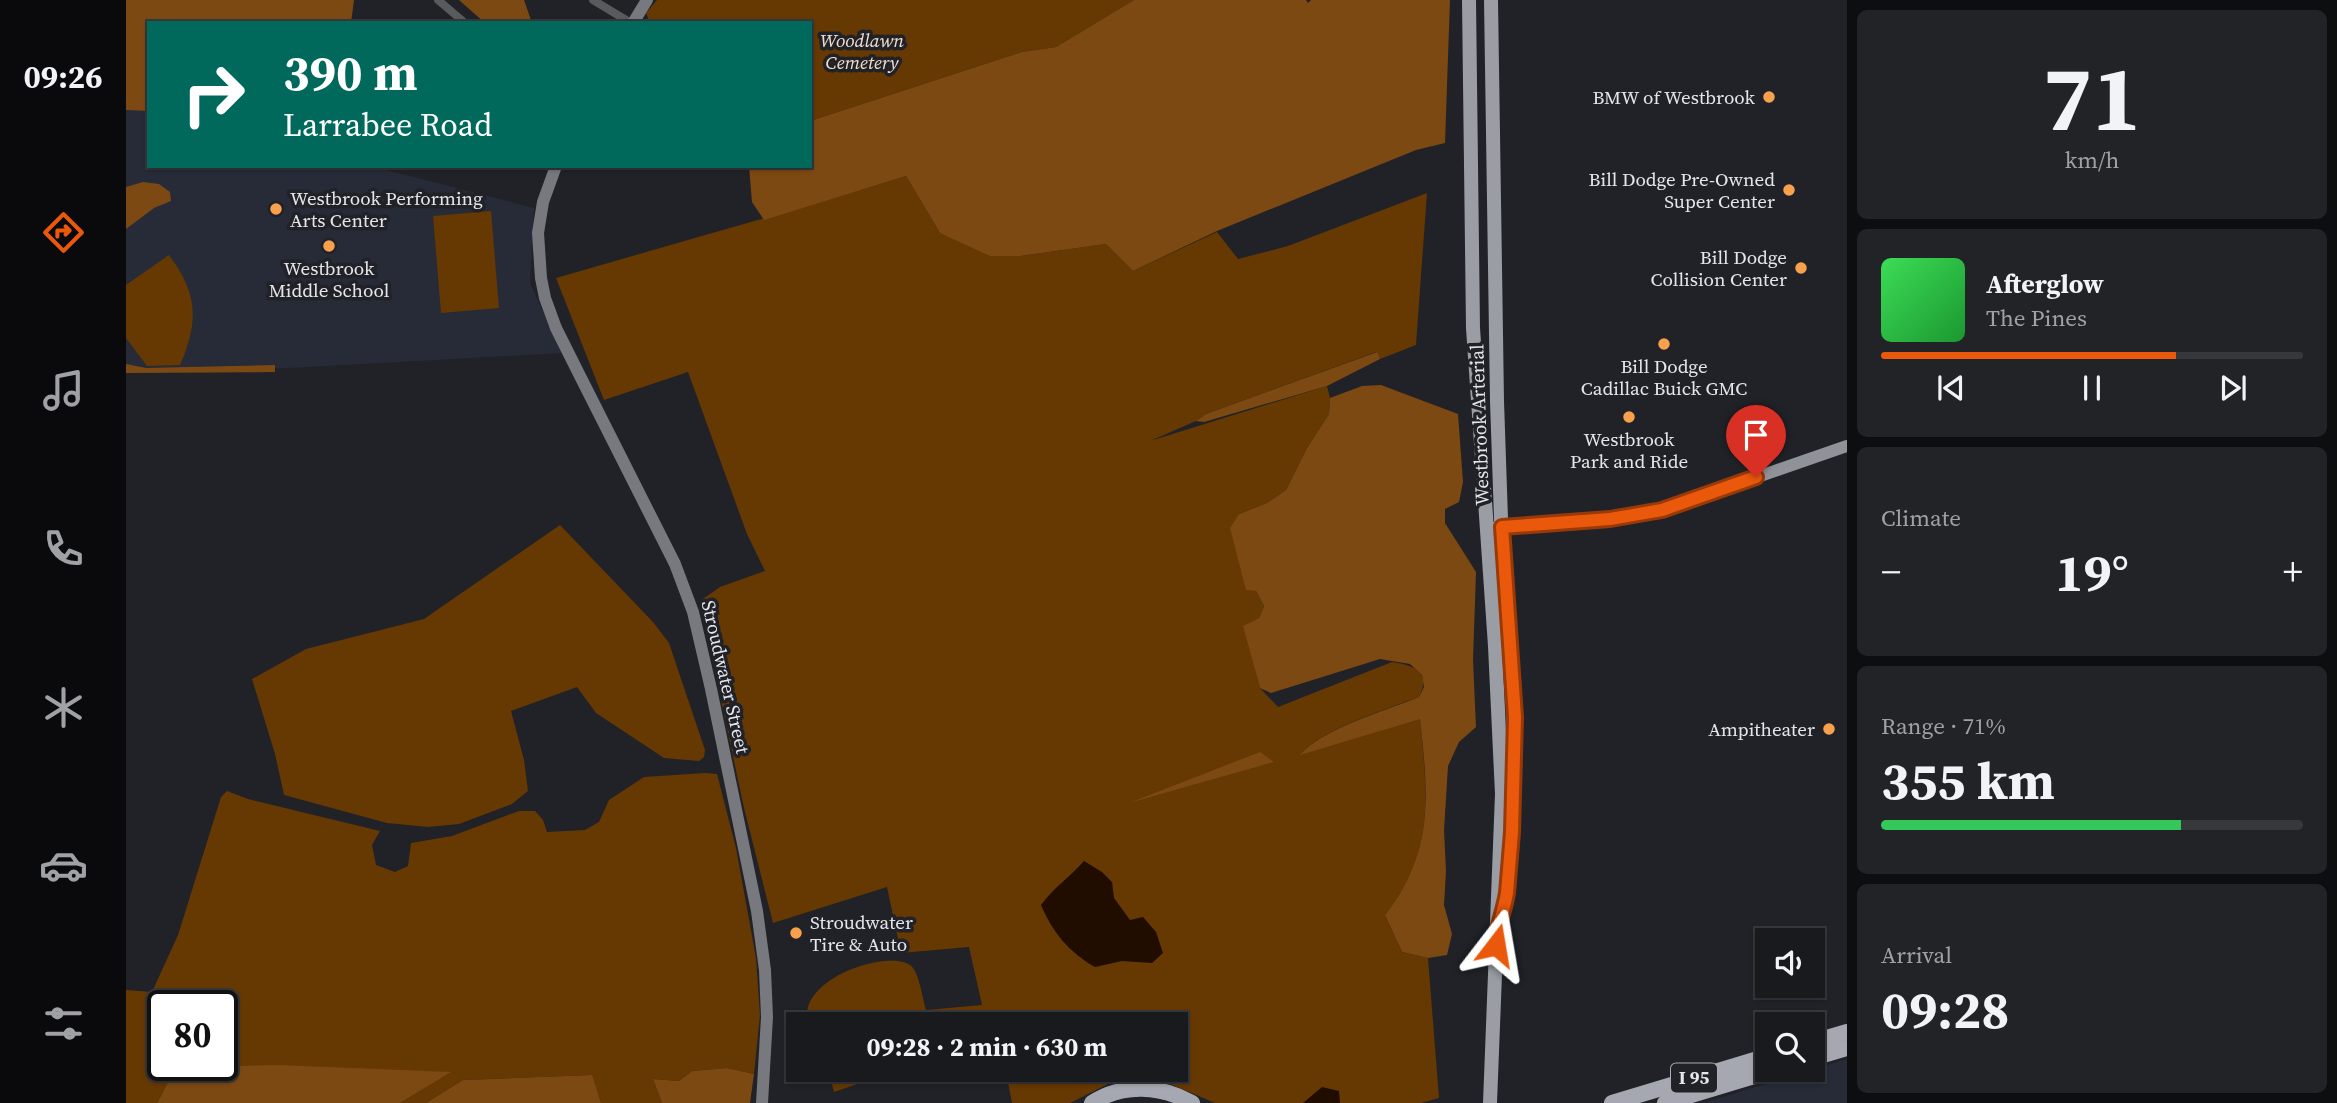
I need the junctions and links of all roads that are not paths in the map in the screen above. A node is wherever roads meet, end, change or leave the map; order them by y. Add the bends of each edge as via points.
1 (438, 0) edge
2 (593, 0) edge
3 (647, 0) edge
4 (1469, 0) edge
5 (1491, 0) edge
6 (463, 21) edge
7 (629, 21) edge
8 (633, 21) edge
9 (555, 168) edge
10 (1847, 446) edge
11 (1494, 528) junction
12 (1847, 1031) edge
13 (1825, 1038) edge
14 (1847, 1048) edge
15 (1825, 1054) edge
16 (1755, 1060) edge
17 (1755, 1076) edge
18 (762, 1103) edge
19 (1091, 1103) edge
20 (1102, 1103) edge
21 (1180, 1103) edge
22 (1192, 1103) edge
23 (1490, 1103) edge
24 (1612, 1103) edge
25 (1665, 1103) edge

1 - 6 street
2 - 7 street
3 - 8 main road
4 - 11 highway, Westbrook Arterial via 1473,328
5 - 11 highway, Westbrook Arterial via 1497,401
9 - 18 main road, Stroudwater Street via 538,233 545,298 680,576 711,689 762,946 767,1017
10 - 11 main road via 1662,510
11 - 23 highway, Westbrook Arterial via 1515,717 1515,766 1507,893 1497,931
12 - 13 highway
14 - 15 highway
16 - 24 highway, I 95
17 - 25 highway, I 95
19 - 22 highway via 1119,1090 1145,1088
20 - 21 highway via 1138,1093

